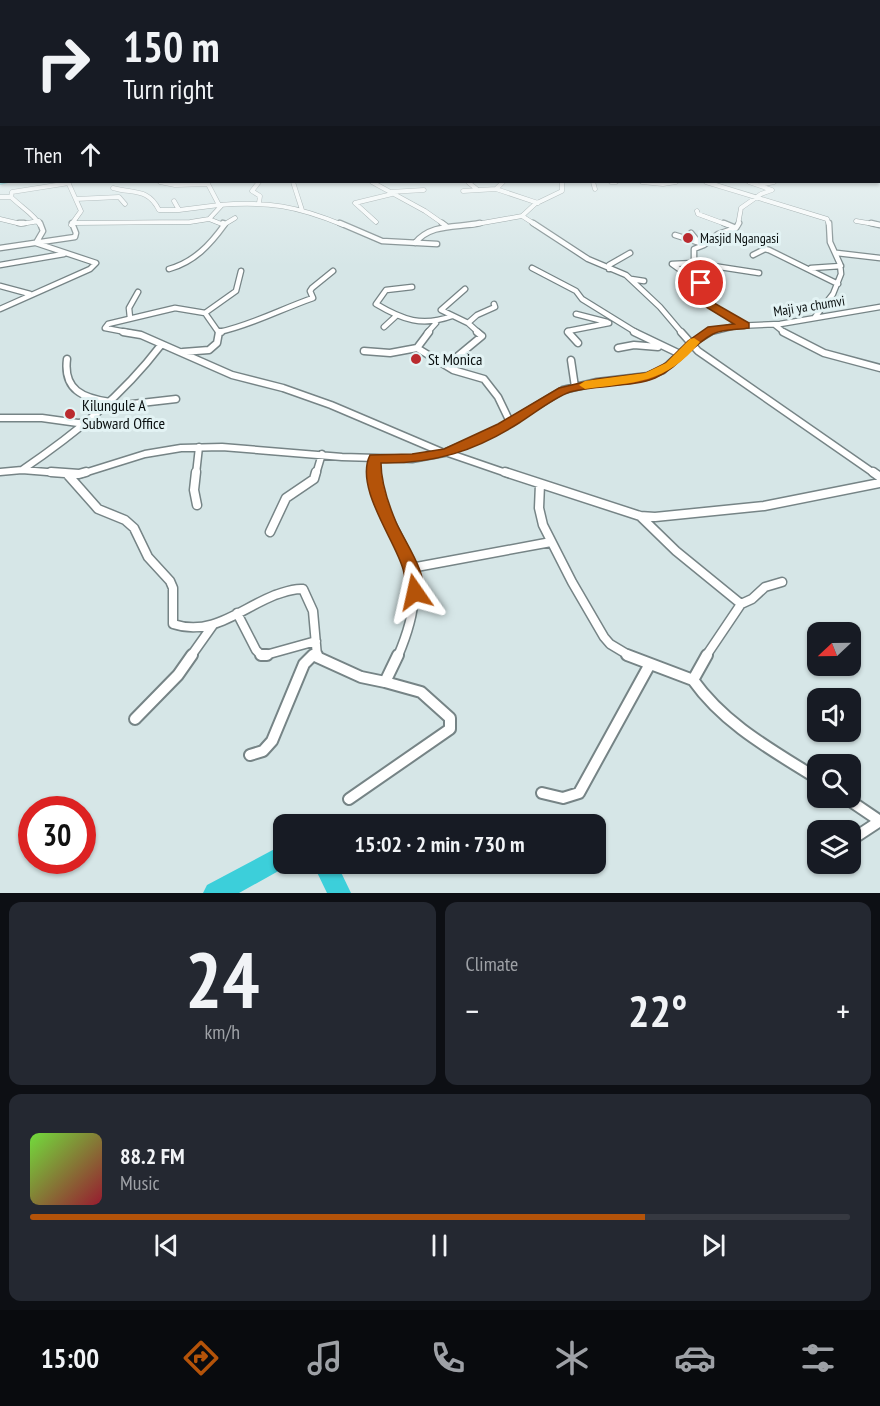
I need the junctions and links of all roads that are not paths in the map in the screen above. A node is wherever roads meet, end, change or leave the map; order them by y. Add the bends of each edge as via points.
1 (62, 183) edge
2 (69, 183) edge
3 (168, 183) edge
4 (200, 183) edge
5 (258, 183) edge
6 (293, 183) edge
7 (374, 183) edge
8 (469, 183) dead end
9 (502, 183) edge
10 (562, 183) edge
11 (592, 183) edge
12 (652, 183) edge
13 (670, 183) edge
14 (709, 183) edge
15 (753, 183) edge
16 (769, 183) edge
17 (760, 185) junction
18 (113, 188) dead end
19 (496, 189) junction
20 (595, 189) dead end
21 (424, 190) dead end
22 (478, 190) junction
23 (464, 191) dead end
24 (391, 193) junction
25 (0, 197) edge
26 (11, 197) junction
27 (756, 198) junction
28 (76, 199) junction
29 (174, 201) dead end
30 (259, 203) junction
31 (538, 203) junction
32 (125, 204) dead end
33 (221, 205) junction
34 (178, 210) junction
35 (302, 210) junction
36 (697, 211) dead end
37 (522, 216) junction
38 (235, 218) dead end
39 (0, 219) edge
40 (209, 219) junction
41 (39, 221) junction
42 (856, 221) dead end
43 (11, 222) junction
44 (376, 222) dead end
45 (73, 223) junction
46 (225, 224) junction
47 (880, 225) edge
48 (446, 226) junction
49 (0, 227) edge
50 (736, 228) junction
51 (691, 233) dead end
52 (675, 235) dead end
53 (697, 242) junction
54 (40, 243) junction
55 (415, 243) junction
56 (437, 244) dead end
57 (704, 245) junction
58 (0, 248) edge
59 (630, 253) dead end
60 (837, 253) junction
61 (64, 254) junction
62 (753, 255) dead end
63 (880, 258) edge
64 (694, 263) junction
65 (0, 265) edge
66 (841, 266) junction
67 (532, 268) dead end
68 (809, 268) junction
69 (169, 269) dead end
70 (609, 269) junction
71 (241, 271) dead end
72 (333, 271) dead end
73 (759, 273) dead end
74 (631, 279) junction
75 (644, 281) dead end
76 (838, 284) junction
77 (0, 286) edge
78 (412, 287) dead end
79 (465, 289) dead end
80 (138, 292) dead end
81 (30, 294) junction
82 (494, 304) dead end
83 (880, 307) edge
84 (0, 309) edge
85 (205, 313) junction
86 (576, 314) dead end
87 (396, 316) junction
88 (452, 316) junction
89 (815, 317) junction
90 (130, 318) junction
91 (609, 322) junction
92 (436, 323) junction
93 (468, 323) junction
94 (775, 325) junction
95 (745, 326) junction
96 (384, 327) dead end
97 (627, 328) junction
98 (219, 332) junction
99 (578, 343) dead end
100 (692, 343) junction
101 (161, 345) junction
102 (417, 348) junction
103 (618, 348) dead end
104 (663, 348) junction
105 (364, 351) dead end
106 (180, 352) junction
107 (680, 354) junction
108 (67, 359) dead end
109 (571, 360) dead end
110 (447, 364) junction
111 (880, 368) edge
112 (575, 387) junction
113 (176, 399) dead end
114 (108, 405) junction
115 (0, 418) edge
116 (91, 422) junction
117 (510, 422) junction
118 (199, 447) junction
119 (446, 453) junction
120 (322, 454) junction
121 (375, 458) junction
122 (21, 470) junction
123 (0, 472) edge
124 (68, 475) junction
125 (880, 477) edge
126 (880, 483) edge
127 (540, 484) junction
128 (197, 505) dead end
129 (640, 516) junction
130 (270, 532) dead end
131 (551, 542) junction
132 (411, 568) junction
133 (782, 582) dead end
134 (741, 604) junction
135 (237, 613) junction
136 (213, 625) junction
137 (316, 641) junction
138 (315, 653) junction
139 (650, 664) junction
140 (693, 680) junction
141 (385, 682) junction
142 (135, 718) dead end
143 (250, 755) dead end
144 (807, 772) edge
145 (542, 793) dead end
146 (349, 799) dead end
147 (861, 808) edge
148 (880, 821) edge
149 (861, 833) edge

1 - 26 street via 17,190
2 - 28 street
3 - 4 street
4 - 33 street via 210,185
5 - 30 street via 252,191 260,196
6 - 35 street
7 - 24 street
8 - 22 street
9 - 19 street
10 - 31 street via 562,191
11 - 20 street
12 - 13 street
14 - 27 street
15 - 17 street
16 - 17 street
17 - 27 street via 772,190
18 - 34 street via 145,192 158,203 159,210
19 - 22 street
19 - 31 street
21 - 24 street
22 - 23 street
24 - 44 street via 355,203
24 - 48 street
25 - 26 street
26 - 41 street
27 - 50 street via 741,208
27 - 60 street via 828,219 830,241
28 - 32 street via 119,197
28 - 45 street via 81,211
29 - 34 street
30 - 33 street
30 - 35 street
31 - 37 street
33 - 34 street
33 - 40 street
35 - 55 street via 382,242
36 - 50 street
37 - 48 street
37 - 70 street
38 - 46 street
39 - 43 street
40 - 45 street via 184,223
40 - 46 street
41 - 43 street
41 - 54 street via 43,231 35,242
42 - 47 street
43 - 49 street
45 - 54 street via 73,238
46 - 69 street via 216,239 188,264
48 - 55 street via 422,234
50 - 57 street via 718,234
51 - 53 street
52 - 53 street
53 - 57 street
54 - 58 street
54 - 61 street
55 - 56 street
57 - 64 street via 694,249
59 - 70 street via 609,265
60 - 63 street
60 - 66 street
61 - 65 street
61 - 81 street via 96,263
62 - 68 street via 765,249
64 - 73 street
64 - 95 street via 672,264 703,286 710,305
66 - 68 street
66 - 76 street
67 - 97 street via 580,294
68 - 76 street
70 - 74 street
71 - 85 street via 236,291
72 - 98 street via 312,288 313,298 244,327
74 - 75 street
74 - 100 street
76 - 89 street
77 - 81 street
78 - 87 street via 390,288 377,301 378,307
79 - 88 street via 442,306 442,312
80 - 90 street via 129,308
81 - 84 street
82 - 93 street via 495,307 473,316
83 - 89 street, Maji ya chumvi
85 - 90 street via 175,308
85 - 98 street
86 - 91 street
87 - 92 street
87 - 96 street
88 - 92 street
88 - 93 street
89 - 94 street, Maji ya chumvi
90 - 101 street via 105,328 141,335
91 - 97 street
91 - 99 street via 568,331
92 - 102 street
93 - 110 street via 482,336
94 - 95 street, Maji ya chumvi
94 - 111 street via 798,343
95 - 100 street, Maji ya chumvi via 712,330
97 - 104 street
98 - 106 street via 212,349
100 - 107 street, Maji ya chumvi
100 - 125 street via 726,372
101 - 106 street
101 - 114 street via 139,376
102 - 105 street via 390,353
102 - 110 street
103 - 104 street
104 - 107 street
106 - 119 street via 232,375 331,405
107 - 112 street, Maji ya chumvi via 670,366 648,376
108 - 114 street via 66,371 76,391
109 - 112 street
110 - 117 street via 465,375 484,379
112 - 117 street, Maji ya chumvi
113 - 114 street
114 - 116 street
115 - 116 street
116 - 122 street
117 - 119 street, Maji ya chumvi
118 - 120 street, Maji ya chumvi
118 - 124 street, Maji ya chumvi via 162,450 88,473
118 - 128 street via 194,490
119 - 121 street, Maji ya chumvi via 412,459
119 - 127 street
120 - 121 street, Maji ya chumvi
120 - 130 street via 314,479 286,498
121 - 132 street via 374,476 381,501
122 - 123 street, Maji ya chumvi
122 - 124 street, Maji ya chumvi
124 - 136 street via 98,509 134,528 148,557 173,588 173,624 192,629
126 - 129 street via 764,506
127 - 129 street
127 - 131 street via 540,515
129 - 134 street
131 - 132 street
131 - 139 street via 609,643
132 - 141 street via 415,592 410,617 402,648
133 - 134 street via 765,587
134 - 140 street
135 - 136 street
135 - 137 street via 262,656
135 - 137 street via 293,589 303,589 314,611
136 - 142 street via 178,675
137 - 138 street
138 - 141 street via 361,677
138 - 143 street via 304,664 272,741 263,751
139 - 140 street
139 - 145 street via 579,793 563,798
140 - 144 street via 710,702 747,734
141 - 146 street via 421,692 450,718 450,729
147 - 148 street
148 - 149 street

